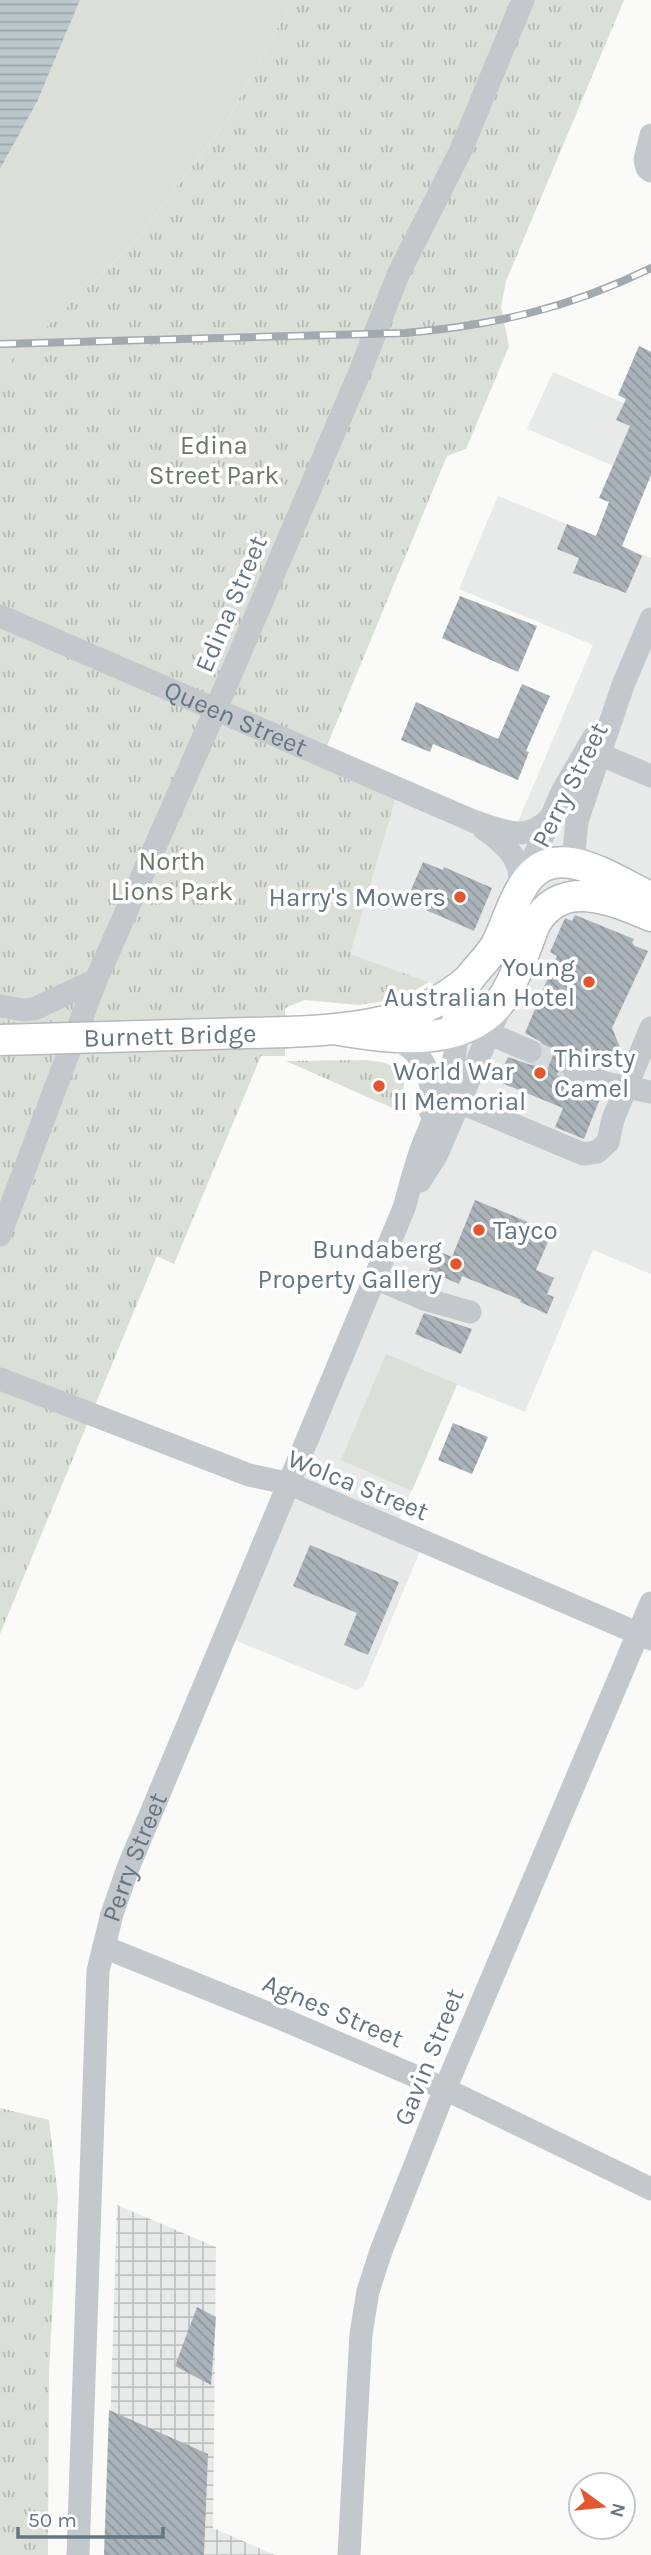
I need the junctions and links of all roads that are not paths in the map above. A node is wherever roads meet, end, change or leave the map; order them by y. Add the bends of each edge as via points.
1 (523, 0) edge
2 (651, 135) edge
3 (651, 171) edge
4 (0, 616) edge
5 (651, 619) edge
6 (216, 709) junction
7 (593, 751) junction
8 (651, 776) edge
9 (550, 818) junction
10 (474, 821) junction
11 (582, 865) junction
12 (651, 897) edge
13 (521, 906) junction
14 (651, 916) edge
15 (469, 979) junction
16 (96, 980) junction
17 (505, 994) junction
18 (48, 1003) junction
19 (0, 1006) edge
20 (651, 1028) edge
21 (339, 1030) junction
22 (457, 1031) junction
23 (76, 1032) junction
24 (490, 1034) junction
25 (391, 1037) junction
26 (0, 1040) edge
27 (530, 1051) tunnel mouth
28 (574, 1070) tunnel mouth
29 (627, 1087) junction
30 (651, 1092) edge
31 (459, 1102) junction
32 (421, 1148) junction
33 (404, 1208) junction
34 (0, 1235) edge
35 (375, 1278) junction
36 (470, 1312) dead end
37 (0, 1367) edge
38 (7, 1382) edge
39 (290, 1484) junction
40 (651, 1603) edge
41 (645, 1636) edge
42 (104, 1947) junction
43 (445, 2088) junction
44 (651, 2189) edge
45 (78, 2555) edge
46 (349, 2555) edge

1 - 6 street, Edina Street via 461,150 398,275
2 - 3 street via 645,165
4 - 6 street, Queen Street
5 - 7 street, Perry Street
6 - 10 street, Queen Street
6 - 16 street, Edina Street
7 - 8 street
7 - 9 street, Perry Street
7 - 11 street, Perry Street via 573,839 575,857
9 - 10 street, Queen Street via 537,830 521,833
9 - 13 street, Perry Street
10 - 13 street, Queen Street via 516,860
11 - 12 main road
11 - 13 main road via 566,861 547,864 530,877
13 - 14 main road via 541,915 556,902 598,897
13 - 15 main road, Perry Street
13 - 17 main road, Perry Street
15 - 21 main road, Burnett Bridge via 442,1000 414,1013
15 - 22 main road, Perry Street via 458,1006
16 - 18 street
16 - 23 street, Edina Street
17 - 22 main road, Burnett Bridge via 481,1019
17 - 24 street, Perry Street
18 - 19 street via 23,1010
18 - 23 street via 72,1003 79,1013
20 - 29 street
21 - 25 main road, Burnett Bridge
21 - 26 main road, Burnett Bridge, bridge
22 - 25 main road, Burnett Bridge
22 - 32 street, Perry Street via 451,1074
23 - 34 street, Edina Street
24 - 27 street
24 - 31 street, Perry Street
25 - 32 street via 409,1046 430,1074 432,1099
28 - 29 street
29 - 30 street
29 - 31 street via 608,1142 589,1155
31 - 33 street, Perry Street via 437,1154
32 - 33 street, Perry Street
33 - 35 street, Perry Street
35 - 36 street
35 - 39 street, Perry Street
37 - 38 street
38 - 39 street, Wolca Street via 249,1475
39 - 41 street, Wolca Street
39 - 42 street, Perry Street via 128,1868
40 - 41 street, Gavin Street
41 - 43 street, Gavin Street
42 - 43 street, Agnes Street
42 - 45 street, Perry Street via 97,1971
43 - 44 street, Agnes Street
43 - 46 street, Gavin Street via 368,2291 357,2374

